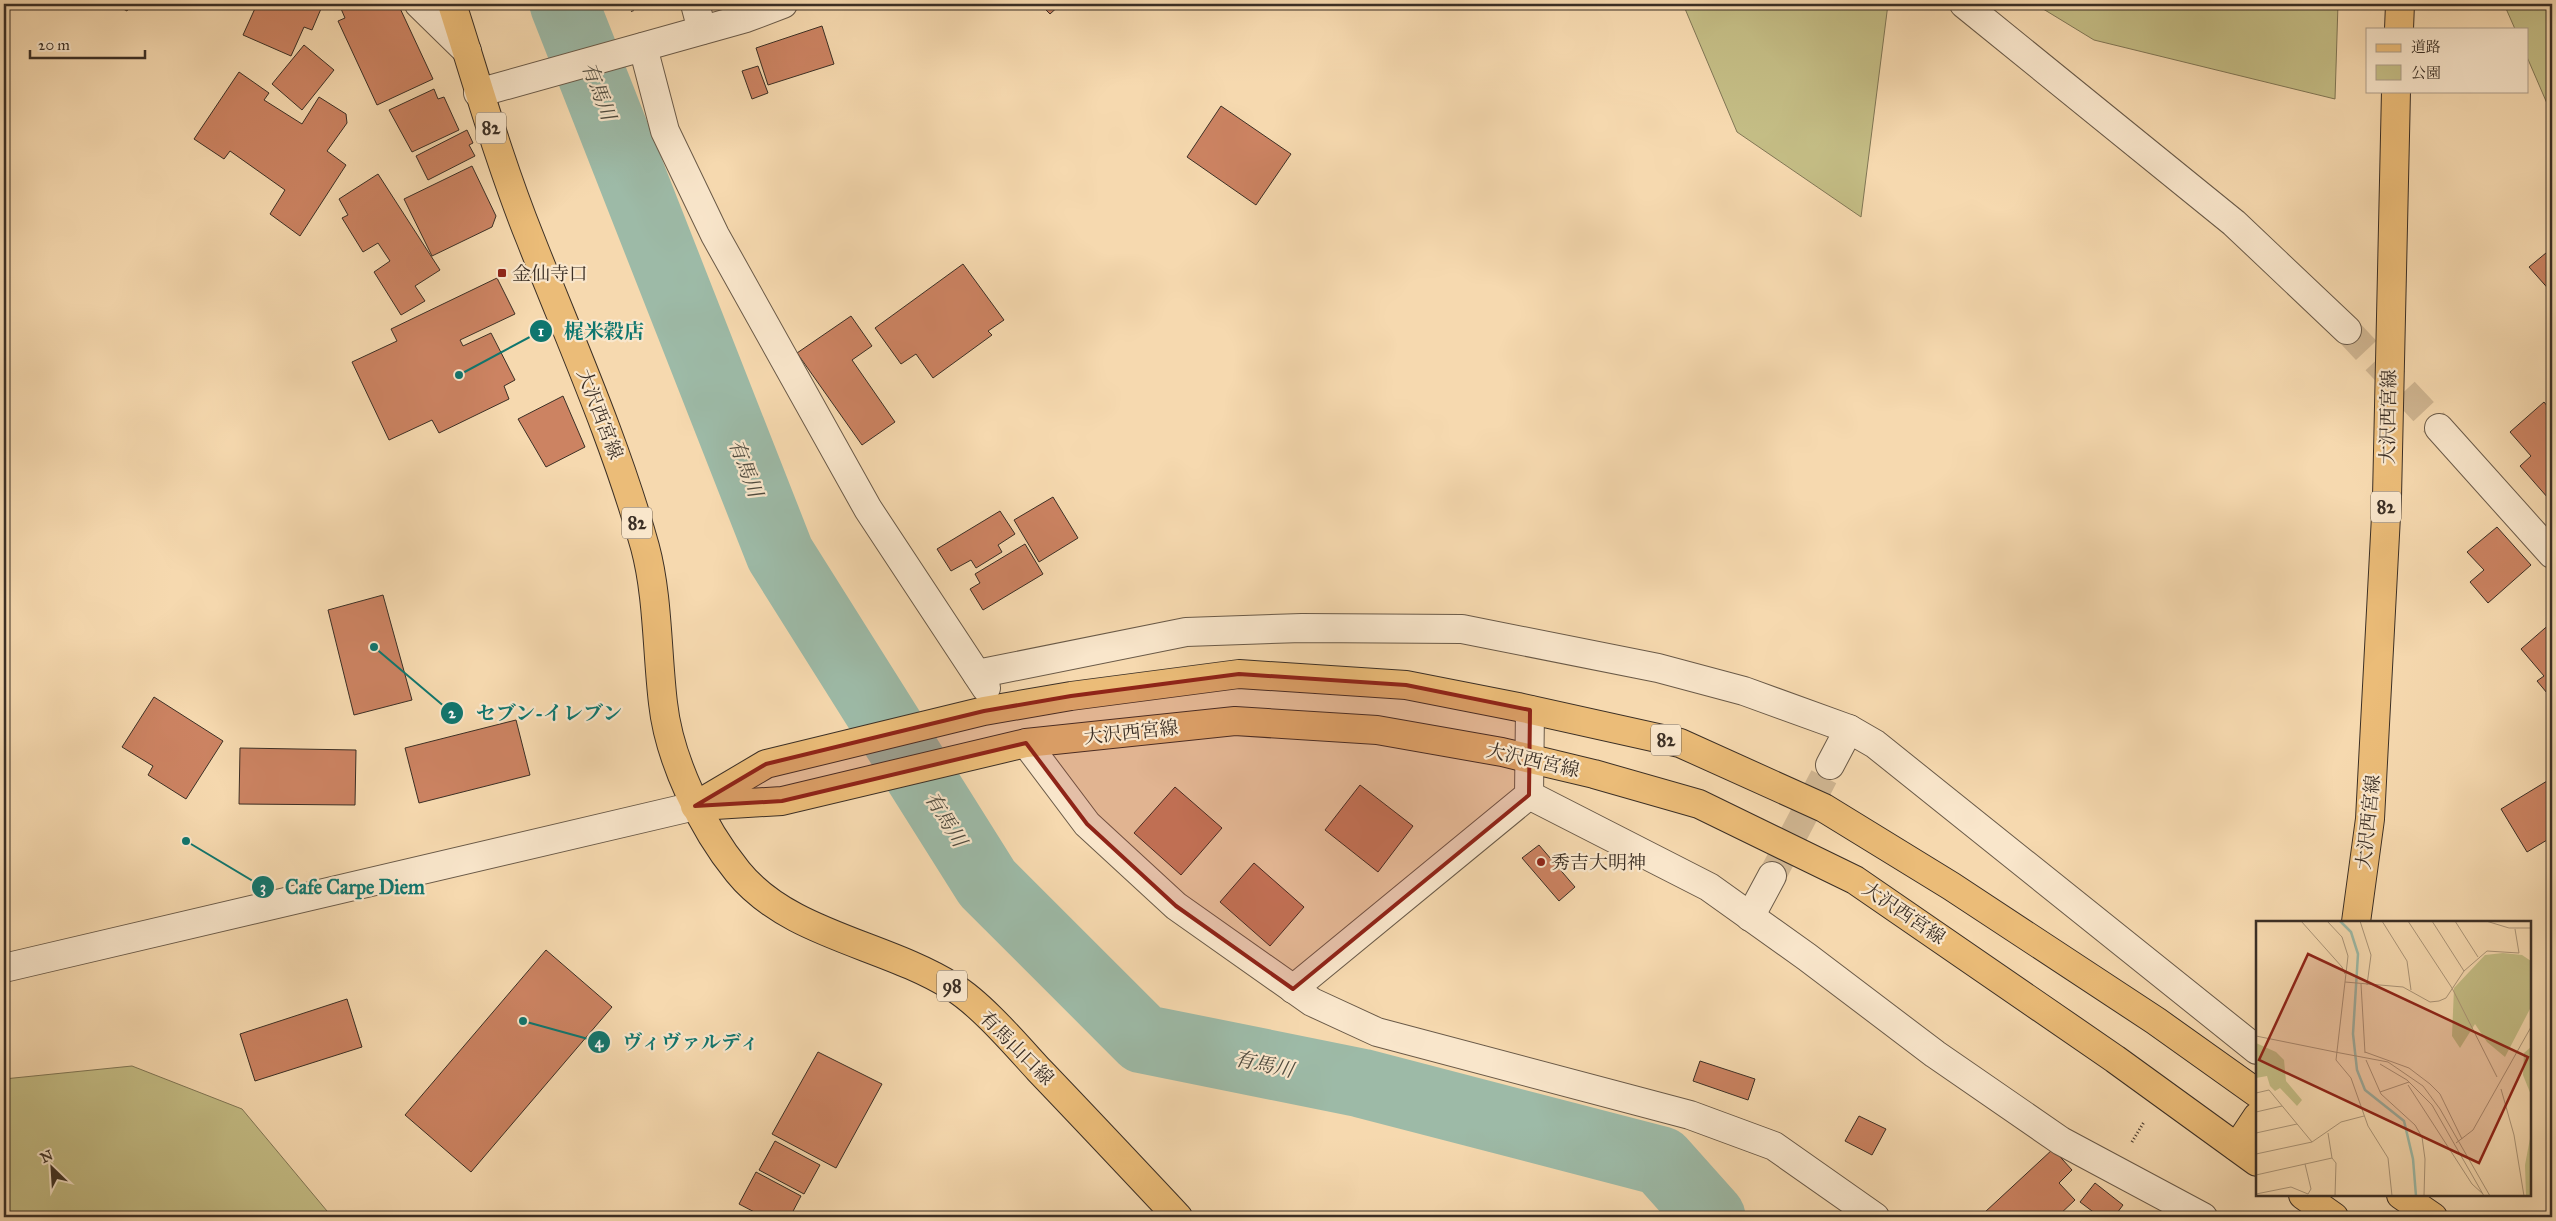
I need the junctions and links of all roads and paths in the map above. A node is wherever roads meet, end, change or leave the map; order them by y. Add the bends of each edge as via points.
1 (419, 4) edge
2 (452, 4) edge
3 (695, 4) edge
4 (783, 4) edge
5 (1964, 4) edge
6 (2400, 4) edge
7 (2399, 28) edge
8 (702, 30) junction
9 (643, 48) junction
10 (467, 51) junction
11 (487, 90) junction
12 (2396, 92) edge
13 (2347, 330) tunnel mouth
14 (2439, 428) tunnel mouth
15 (2552, 554) edge
16 (982, 691) junction
17 (1530, 710) junction
18 (1849, 729) junction
19 (1017, 745) junction
20 (1530, 758) junction
21 (1830, 765) tunnel mouth
22 (1529, 795) junction
23 (695, 806) junction
24 (1772, 876) tunnel mouth
25 (1750, 917) junction
26 (2356, 921) edge
27 (4, 968) edge
28 (1293, 989) junction
29 (2256, 1049) edge
30 (2256, 1092) edge
31 (2256, 1121) edge
32 (2247, 1155) edge
33 (2304, 1196) edge
34 (2402, 1196) edge
35 (1178, 1217) edge
36 (1875, 1217) edge
37 (2204, 1217) edge
38 (2334, 1217) edge
39 (2433, 1217) edge

1 - 10 street
2 - 10 main road, 大沢西宮線 / 82
3 - 8 street
4 - 8 street
5 - 13 street via 2234,223
6 - 7 main road
8 - 9 street
9 - 11 street
9 - 16 street via 665,131 715,235 868,510
10 - 11 main road, 大沢西宮線 / 82
11 - 23 main road, 大沢西宮線 / 82 via 529,237 615,451 646,551 663,707 677,760
12 - 26 main road, 大沢西宮線 / 82 via 2387,497 2370,818
14 - 15 street
16 - 17 main road, 82 via 1071,696 1240,674 1406,685
16 - 18 street via 1186,632 1302,628 1462,630 1658,668 1744,691
16 - 23 main road, 82 via 815,751 766,764
17 - 20 street
17 - 30 main road, 82 via 1680,743 1824,808 1960,891 2156,1021
18 - 21 street
18 - 29 street via 1875,744
19 - 20 main road, 大沢西宮線 via 1235,720 1377,730
19 - 23 main road, 大沢西宮線 via 782,801
19 - 28 street via 1087,824 1176,906
20 - 22 street
20 - 32 main road, 大沢西宮線 via 1699,804 1855,880 2115,1058
22 - 25 street via 1709,887
22 - 28 street
23 - 27 street
23 - 35 main road, 有馬山口線 / 98 via 716,844 764,900 788,914 910,963 956,988 1006,1034
24 - 25 street
25 - 37 street via 1934,1054 2061,1141
28 - 36 street via 1312,1002 1376,1032 1690,1115 1774,1146
31 - 32 main road, 大沢西宮線
33 - 38 main road
34 - 39 main road

